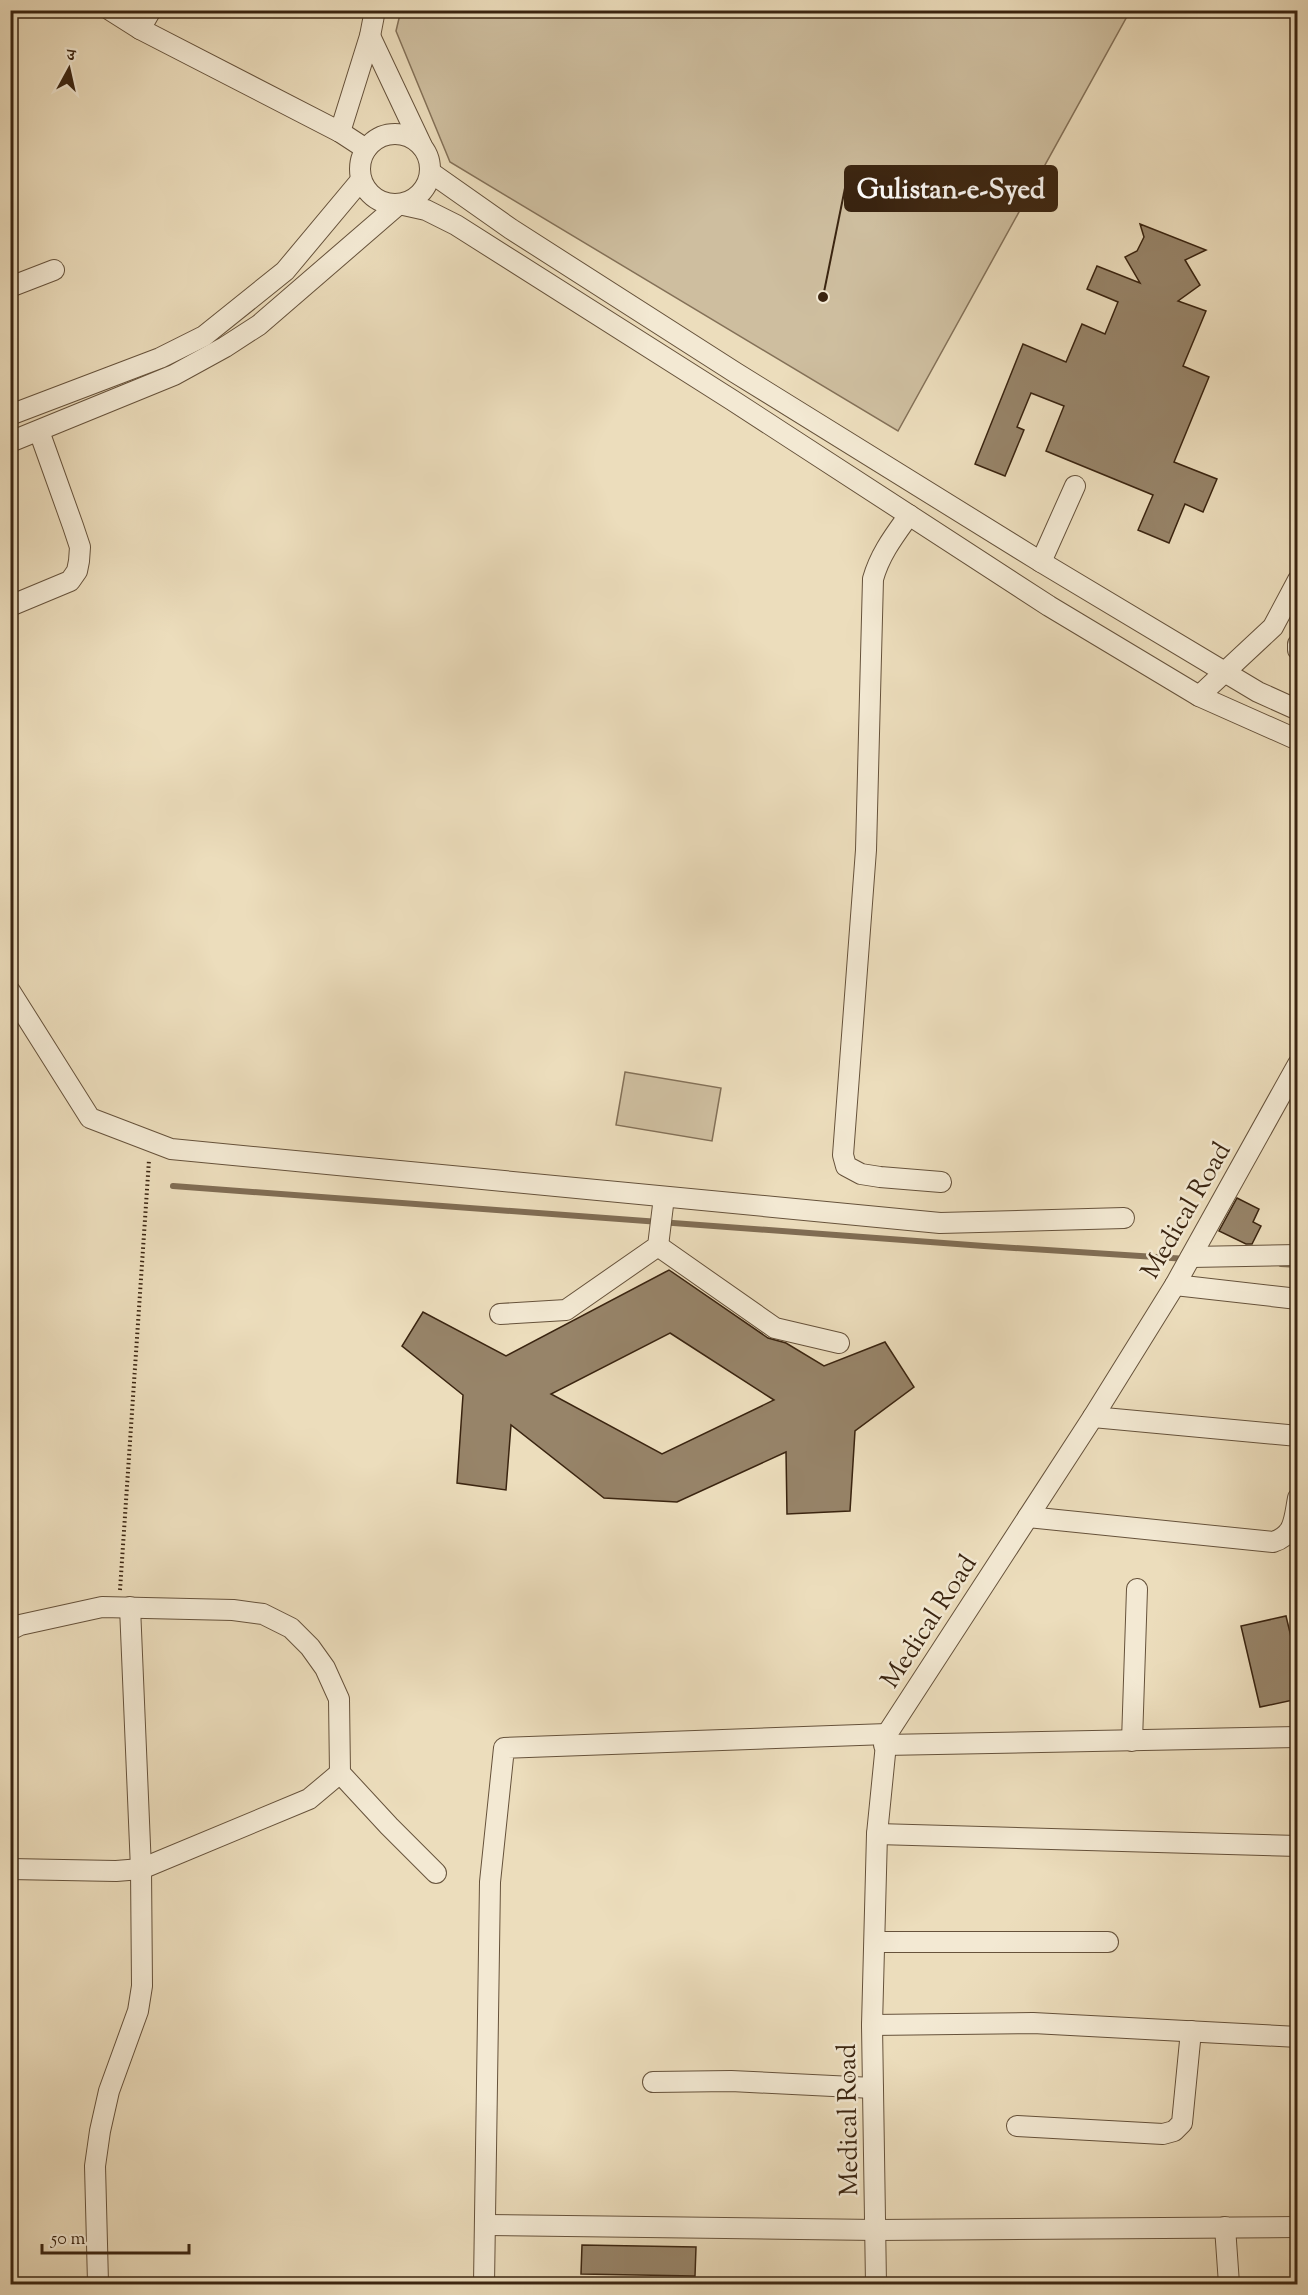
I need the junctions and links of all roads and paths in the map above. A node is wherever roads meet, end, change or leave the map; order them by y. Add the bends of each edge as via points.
1 (110, 10) edge
2 (151, 10) edge
3 (375, 10) edge
4 (140, 29) junction
5 (370, 36) junction
6 (340, 132) junction
7 (422, 146) junction
8 (366, 148) junction
9 (430, 172) junction
10 (361, 180) junction
11 (399, 204) junction
12 (54, 270) dead end
13 (10, 287) edge
14 (610, 293) junction
15 (596, 314) junction
16 (10, 415) edge
17 (39, 431) junction
18 (10, 442) edge
19 (1075, 486) dead end
20 (909, 515) junction
21 (1041, 562) junction
22 (1298, 580) edge
23 (10, 606) edge
24 (1298, 644) edge
25 (1298, 650) edge
26 (1225, 673) junction
27 (1199, 696) junction
28 (1298, 710) edge
29 (1298, 740) edge
30 (10, 991) edge
31 (1298, 1064) edge
32 (151, 1142) junction
33 (941, 1182) dead end
34 (664, 1197) junction
35 (1124, 1218) dead end
36 (658, 1246) junction
37 (1298, 1255) edge
38 (1191, 1257) junction
39 (1175, 1285) junction
40 (1298, 1299) edge
41 (500, 1314) dead end
42 (840, 1343) dead end
43 (1093, 1417) junction
44 (1298, 1436) edge
45 (1298, 1498) edge
46 (1028, 1517) junction
47 (1137, 1589) dead end
48 (124, 1607) junction
49 (10, 1630) edge
50 (1298, 1737) edge
51 (885, 1740) junction
52 (1132, 1741) junction
53 (340, 1773) junction
54 (877, 1834) junction
55 (1298, 1846) edge
56 (10, 1869) edge
57 (141, 1869) junction
58 (436, 1873) dead end
59 (876, 1942) junction
60 (1108, 1942) dead end
61 (872, 2025) junction
62 (1191, 2031) junction
63 (1298, 2037) edge
64 (653, 2082) dead end
65 (873, 2088) junction
66 (1017, 2126) dead end
67 (486, 2225) junction
68 (1225, 2227) junction
69 (1298, 2227) edge
70 (876, 2230) junction
71 (98, 2283) dead end
72 (484, 2284) edge
73 (876, 2284) edge
74 (1229, 2284) edge

1 - 4 street
2 - 4 street
3 - 5 street
4 - 6 street
5 - 6 street
5 - 7 street
6 - 8 street
7 - 8 street via 405,135 395,134 385,135
7 - 9 street
8 - 10 street
9 - 11 street via 419,195
9 - 14 street
10 - 11 street via 372,196
10 - 16 street via 285,271 204,336 159,358
11 - 15 street via 426,210 456,225
11 - 17 street via 259,325 225,347 174,375
12 - 13 street
14 - 15 street
14 - 21 street
15 - 20 street
17 - 18 street
17 - 23 street via 80,547 79,561 70,581
19 - 21 street
20 - 27 street via 1049,606
20 - 33 street via 887,546 873,579 866,850 843,1155 846,1166 861,1174
21 - 26 street
22 - 26 street via 1274,627
24 - 25 street
26 - 27 street
26 - 28 street
27 - 29 street
30 - 32 street via 90,1118
31 - 38 street, Medical Road
32 - 34 street via 171,1149
32 - 48 path
34 - 35 street via 940,1223
34 - 36 street
36 - 41 street via 566,1310
36 - 42 street via 775,1328
37 - 38 street
38 - 39 street, Medical Road
39 - 40 street
39 - 43 street, Medical Road
43 - 44 street
43 - 46 street, Medical Road
45 - 46 street via 1290,1533 1273,1542
46 - 51 street, Medical Road
47 - 52 street
48 - 49 street via 102,1607
48 - 53 street via 233,1610 263,1614 291,1628 325,1668 339,1699
48 - 57 street
50 - 52 street
51 - 52 street
51 - 54 street, Medical Road
51 - 67 street via 504,1748 490,1882
53 - 57 street via 309,1799
53 - 58 street
54 - 55 street
54 - 59 street, Medical Road
56 - 57 street
57 - 71 street via 142,1986 138,2011 110,2091 95,2166
59 - 60 street
59 - 61 street, Medical Road
61 - 62 street via 1033,2023
61 - 65 street, Medical Road
62 - 63 street
62 - 66 street via 1182,2123 1174,2131 1105,2133
64 - 65 street via 731,2080
65 - 70 street, Medical Road
67 - 70 street
67 - 72 street
68 - 69 street
68 - 70 street
68 - 74 street
70 - 73 street, Medical Road

